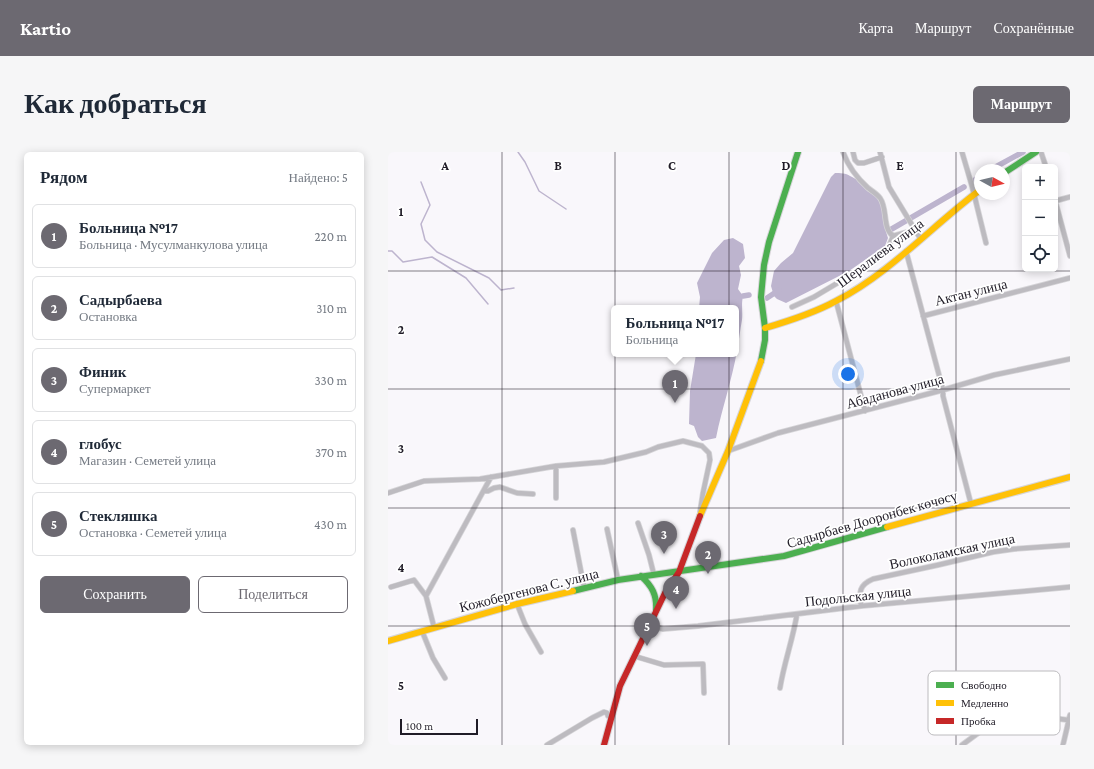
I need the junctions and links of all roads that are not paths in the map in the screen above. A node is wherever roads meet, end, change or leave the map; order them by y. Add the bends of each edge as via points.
1 (798, 152) edge
2 (843, 152) edge
3 (853, 152) edge
4 (962, 152) edge
5 (1036, 152) edge
6 (1042, 152) edge
7 (881, 155) edge
8 (1045, 164) edge
9 (1010, 169) edge
10 (974, 195) joint
11 (1070, 197) edge
12 (975, 200) edge
13 (1058, 200) edge
14 (1058, 212) edge
15 (915, 230) junction
16 (893, 236) junction
17 (920, 238) junction
18 (986, 243) dead end
19 (906, 251) junction
20 (1070, 256) edge
21 (1070, 278) edge
22 (836, 301) junction
23 (792, 307) dead end
24 (923, 316) junction
25 (765, 328) junction
26 (1070, 359) edge
27 (943, 390) junction
28 (864, 411) junction
29 (728, 451) junction
30 (556, 466) junction
31 (491, 477) junction
32 (1070, 477) edge
33 (484, 491) junction
34 (388, 493) edge
35 (533, 494) dead end
36 (556, 498) dead end
37 (971, 504) junction
38 (700, 515) junction
39 (638, 522) dead end
40 (607, 529) dead end
41 (573, 530) dead end
42 (1070, 545) edge
43 (679, 572) junction
44 (654, 575) junction
45 (641, 576) junction
46 (618, 580) junction
47 (391, 587) dead end
48 (584, 587) junction
49 (1070, 587) edge
50 (426, 596) junction
51 (517, 604) junction
52 (861, 606) junction
53 (655, 613) junction
54 (797, 614) junction
55 (649, 624) junction
56 (434, 627) junction
57 (422, 631) junction
58 (388, 641) edge
59 (541, 652) dead end
60 (634, 656) junction
61 (445, 678) dead end
62 (780, 688) dead end
63 (704, 693) dead end
64 (610, 717) junction
65 (1069, 717) edge
66 (976, 735) edge
67 (547, 745) edge
68 (604, 745) edge
69 (962, 745) edge
70 (1063, 745) edge

1 - 25 main road via 764,265 761,297
2 - 16 street via 846,162 853,171 880,198 888,230
3 - 7 street via 858,163
4 - 10 street
5 - 9 main road
6 - 8 street
7 - 15 street via 890,187
10 - 17 main road, Шералиева улица
11 - 13 street
12 - 18 street
14 - 20 street
15 - 16 street
15 - 17 street
16 - 23 street via 889,246 876,260
17 - 19 main road, Шералиева улица
19 - 22 main road, Шералиева улица via 870,280
19 - 24 street
21 - 24 street, Актан улица
22 - 25 main road, Шералиева улица
22 - 28 street
24 - 27 street
25 - 29 main road via 761,362
26 - 27 street, Абаданова улица via 994,375
27 - 28 street, Абаданова улица
27 - 37 street
28 - 29 street, Абаданова улица via 778,433
29 - 38 main road
30 - 31 street
30 - 36 street
30 - 38 street via 604,462 683,441 697,444 706,449 710,460
31 - 33 street
31 - 34 street via 424,481
32 - 37 main road, Садырбаев Дооронбек көчөсү
33 - 35 street via 500,487 516,493
33 - 50 street
37 - 43 main road, Садырбаев Дооронбек көчөсү via 784,556
38 - 43 main road
39 - 44 street
40 - 46 street
41 - 48 street
42 - 52 street, Волоколамская улица via 1003,550 873,579 862,586
43 - 44 main road, Кожобергенова С. улица
43 - 53 main road
44 - 45 main road, Кожобергенова С. улица
45 - 46 main road, Кожобергенова С. улица
45 - 53 main road via 654,591
46 - 48 main road, Кожобергенова С. улица
47 - 50 street via 414,580
48 - 51 main road, Кожобергенова С. улица
49 - 52 street, Подольская улица
50 - 56 street
51 - 56 main road, Кожобергенова С. улица
51 - 59 street via 524,624
52 - 54 street, Подольская улица
53 - 55 main road
54 - 55 street, Подольская улица via 663,629
54 - 62 street
55 - 60 main road
56 - 57 main road, Кожобергенова С. улица
57 - 58 main road, Кожобергенова С. улица
57 - 61 street
60 - 63 street via 664,665 703,664
60 - 64 main road via 620,686
64 - 67 street via 604,712
64 - 68 main road
65 - 70 street
66 - 69 street

